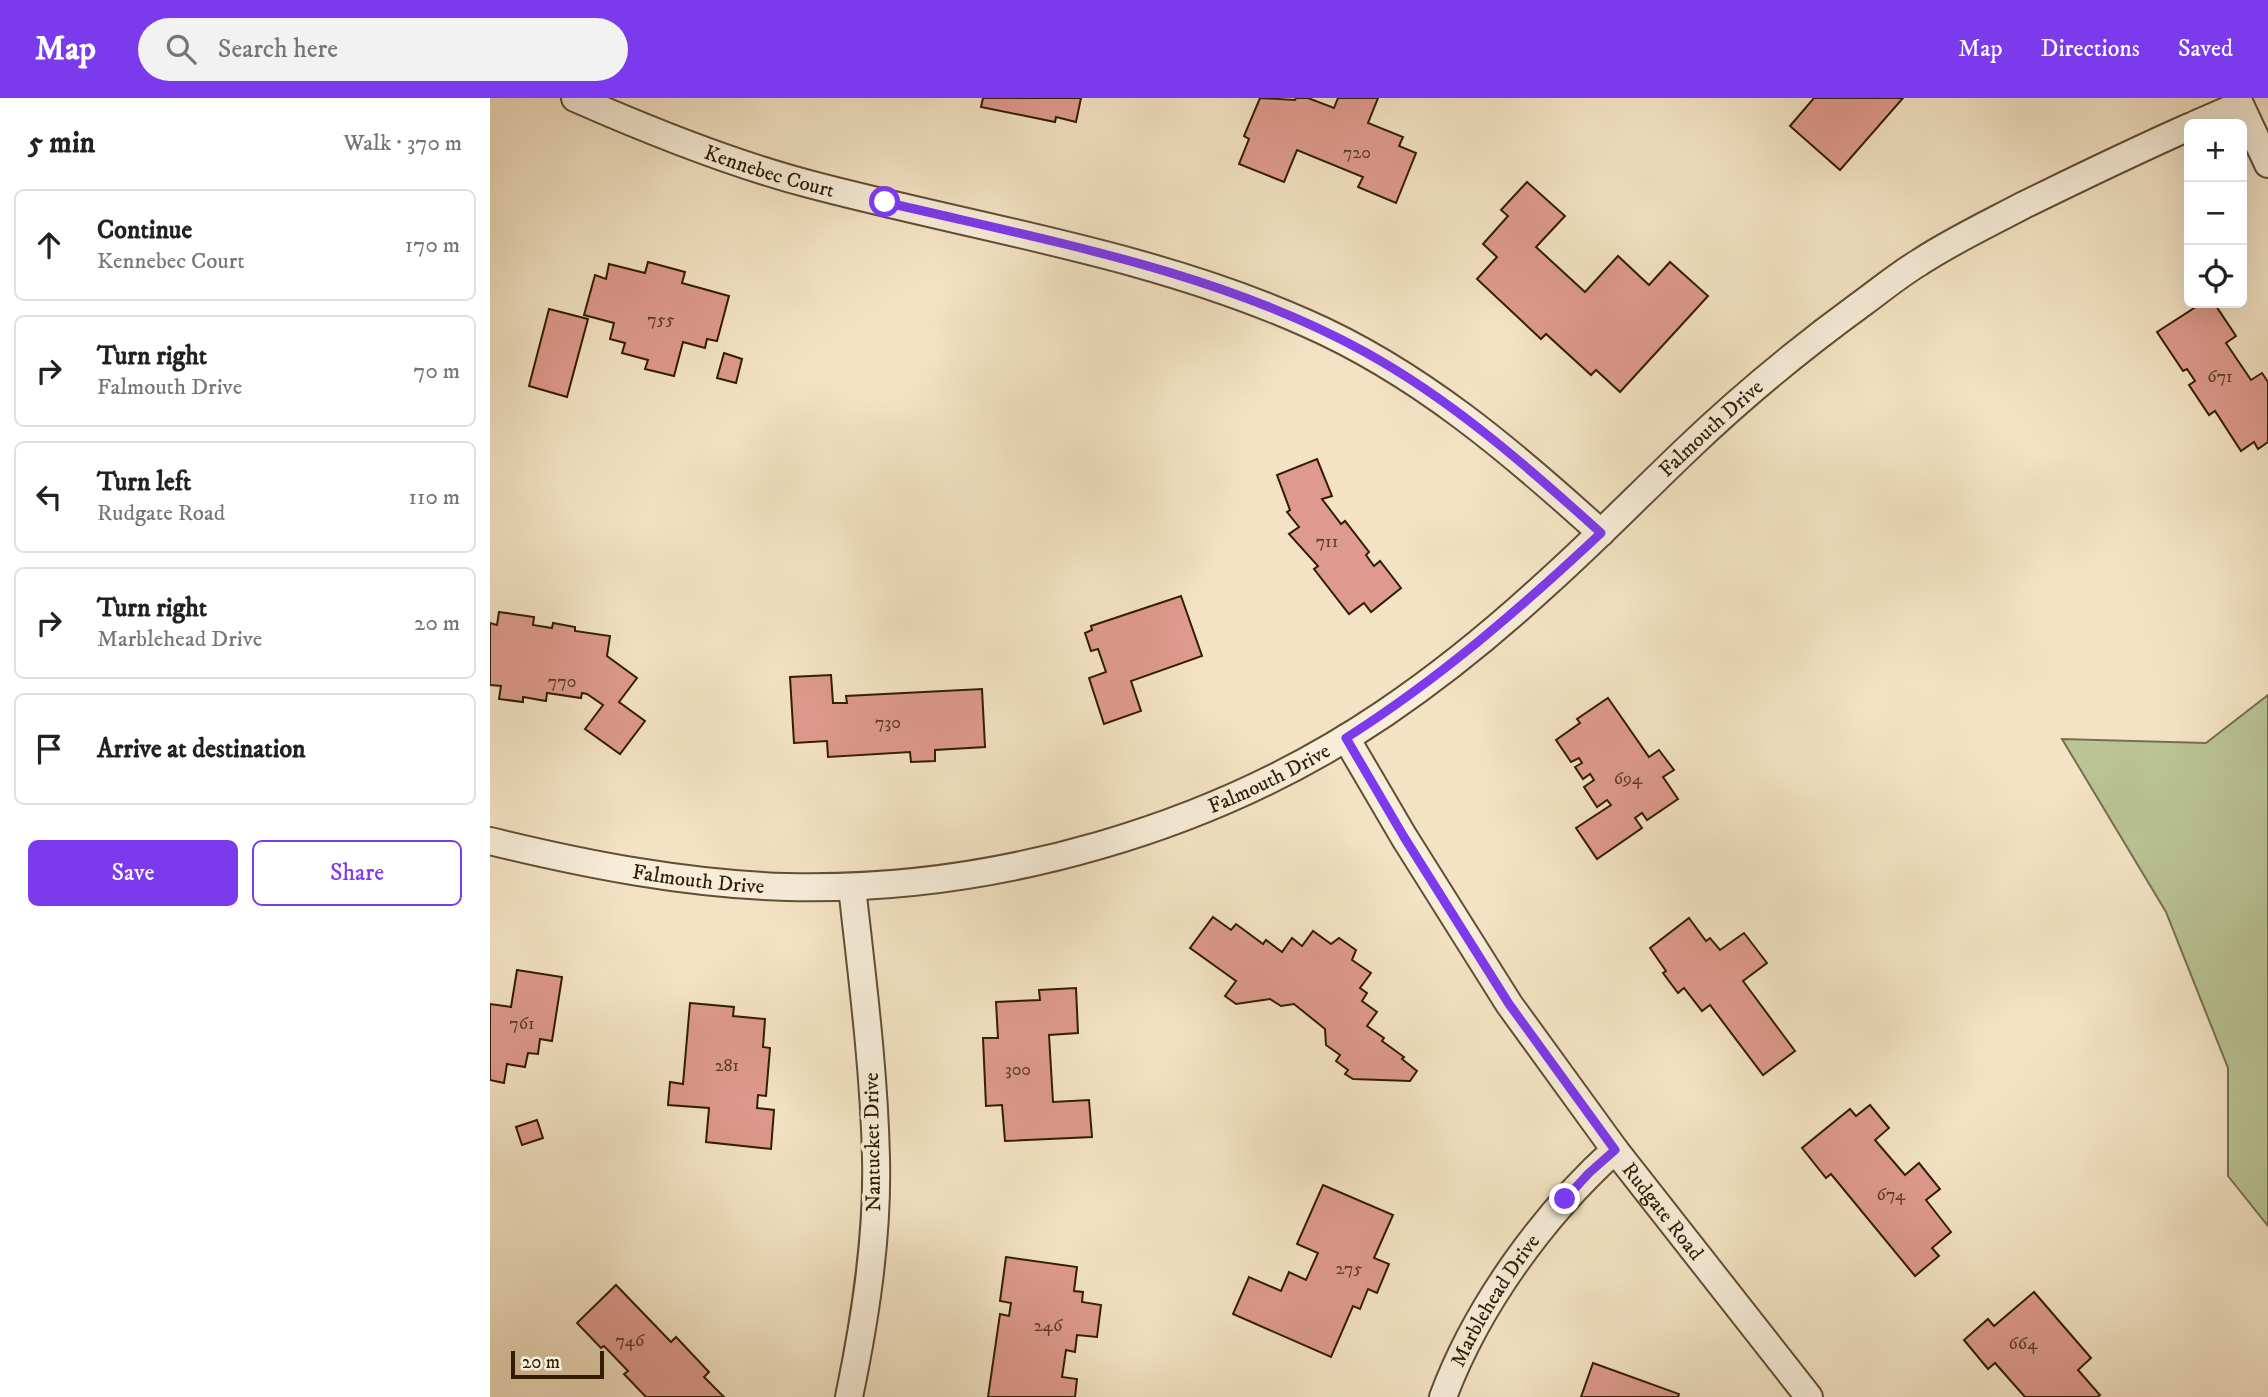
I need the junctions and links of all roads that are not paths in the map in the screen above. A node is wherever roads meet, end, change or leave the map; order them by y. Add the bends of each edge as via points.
1 (575, 98) edge
2 (2238, 102) edge
3 (2206, 119) edge
4 (2184, 129) edge
5 (2268, 164) edge
6 (1601, 533) junction
7 (1346, 738) junction
8 (490, 841) edge
9 (852, 887) junction
10 (1615, 1150) junction
11 (849, 1397) edge
12 (1443, 1397) edge
13 (1809, 1397) edge

1 - 6 street, Kennebec Court via 805,183 1154,268 1307,323 1378,360 1470,422 1530,468
2 - 3 street
2 - 5 street
4 - 6 street, Falmouth Drive via 2074,180 1918,263 1811,341 1689,447
6 - 7 street, Falmouth Drive via 1490,634
7 - 9 street, Falmouth Drive via 1216,803 1115,841 1011,868
7 - 10 street, Rudgate Road via 1509,1004
8 - 9 street, Falmouth Drive via 680,878 783,887
9 - 11 street, Nantucket Drive via 876,1159 870,1258
10 - 12 street, Marblehead Drive via 1565,1199 1514,1265 1466,1345
10 - 13 street, Rudgate Road

